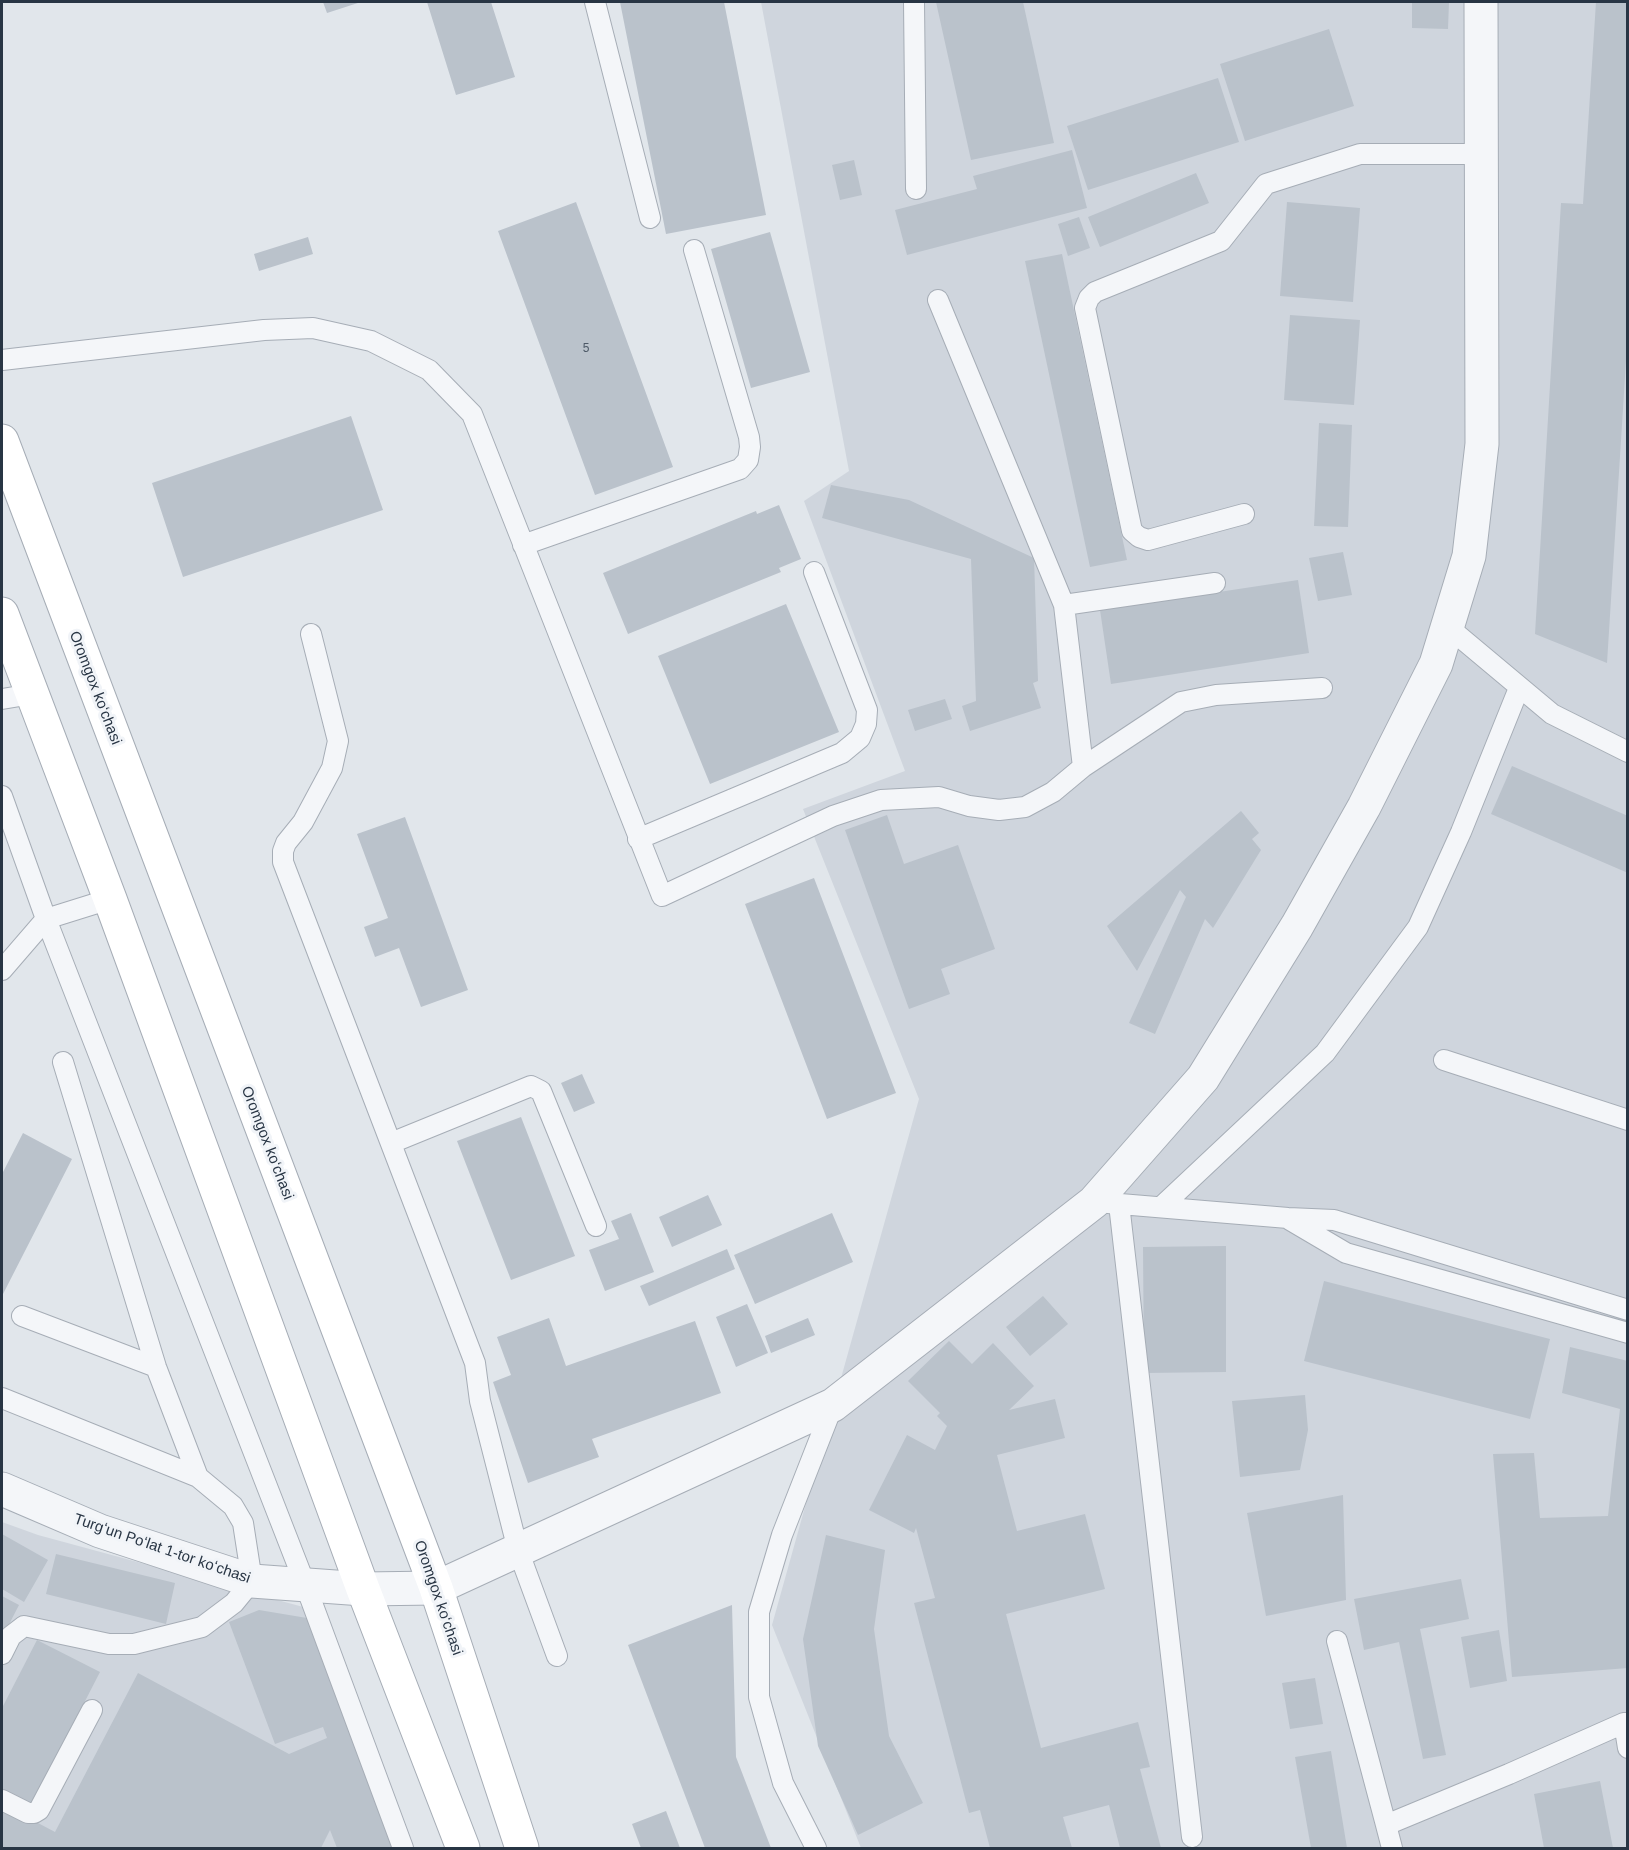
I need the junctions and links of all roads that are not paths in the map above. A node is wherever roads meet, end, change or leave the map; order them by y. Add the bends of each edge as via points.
1 (595, 2) edge
2 (915, 2) edge
3 (1481, 2) edge
4 (1481, 154) junction
5 (916, 189) dead end
6 (650, 218) dead end
7 (694, 250) dead end
8 (938, 300) dead end
9 (2, 360) edge
10 (2, 441) edge
11 (1244, 514) dead end
12 (523, 544) junction
13 (814, 572) dead end
14 (1215, 583) dead end
15 (1064, 605) junction
16 (2, 614) edge
17 (1448, 627) junction
18 (311, 634) dead end
19 (1322, 688) dead end
20 (1519, 688) junction
21 (17, 696) edge
22 (1628, 752) edge
23 (1083, 767) junction
24 (2, 796) edge
25 (638, 839) junction
26 (110, 898) junction
27 (46, 919) junction
28 (2, 970) edge
29 (1443, 1060) dead end
30 (63, 1062) dead end
31 (1628, 1120) edge
32 (391, 1143) junction
33 (1106, 1203) junction
34 (1161, 1207) junction
35 (1288, 1218) junction
36 (596, 1226) dead end
37 (1628, 1310) edge
38 (22, 1316) dead end
39 (1628, 1333) edge
40 (156, 1367) junction
41 (2, 1398) edge
42 (833, 1405) junction
43 (198, 1477) junction
44 (2, 1489) edge
45 (518, 1550) junction
46 (252, 1581) junction
47 (305, 1584) junction
48 (436, 1588) junction
49 (363, 1589) junction
50 (1337, 1641) dead end
51 (2, 1654) edge
52 (557, 1656) dead end
53 (92, 1710) dead end
54 (1626, 1723) edge
55 (1628, 1748) edge
56 (2, 1800) edge
57 (1386, 1825) junction
58 (1192, 1837) dead end
59 (403, 1848) edge
60 (462, 1848) edge
61 (522, 1848) edge
62 (816, 1848) edge
63 (1392, 1848) edge

1 - 6 lane
2 - 5 lane
3 - 4 street
4 - 11 lane via 1360,154 1266,184 1221,241 1095,292 1086,302 1132,531 1148,540
4 - 17 street via 1482,444 1470,556
7 - 12 lane via 748,437 748,460 740,469
8 - 15 lane
9 - 12 lane via 264,330 313,328 371,341 429,370 472,414
10 - 48 main road, Oromgox ko‘chasi
12 - 25 lane
13 - 25 lane via 867,710 860,738 842,753
14 - 15 lane
15 - 23 lane
16 - 21 main road
17 - 20 lane
17 - 33 street via 1436,664 1369,797 1297,926 1203,1078
18 - 32 lane via 338,741 332,768 303,822 286,843 283,862
19 - 23 lane via 1215,695 1181,702
20 - 22 lane via 1552,714
20 - 34 lane via 1418,927 1325,1053
21 - 26 main road
23 - 25 lane via 1053,792 1025,807 999,810 939,797 881,800 833,816 662,896
24 - 27 lane
26 - 27 lane
26 - 49 main road
27 - 28 lane
27 - 47 lane
29 - 31 lane
30 - 40 lane
32 - 36 lane via 526,1087 537,1088
32 - 45 lane via 475,1363 480,1401
33 - 34 lane
33 - 42 street
33 - 58 lane
34 - 35 lane
35 - 37 lane via 1334,1220
35 - 39 lane via 1346,1253
38 - 40 lane
40 - 43 lane
41 - 43 lane
42 - 45 street
42 - 62 lane via 782,1535 759,1612 759,1697 783,1783
43 - 46 lane via 233,1506 243,1523
44 - 46 street, Turgʻun Poʻlat 1-tor koʻchasi via 100,1531
45 - 48 street
45 - 52 lane
46 - 47 street, Turgʻun Poʻlat 1-tor koʻchasi
46 - 51 lane via 234,1603 202,1627 134,1644 109,1644 24,1626 11,1636
47 - 49 street, Turgʻun Poʻlat 1-tor koʻchasi
47 - 59 lane
48 - 49 street, Turgʻun Poʻlat 1-tor koʻchasi
48 - 61 main road, Oromgox ko‘chasi
49 - 60 main road
50 - 57 lane
53 - 56 lane via 39,1810 28,1813
54 - 55 lane
54 - 57 lane
57 - 63 lane

